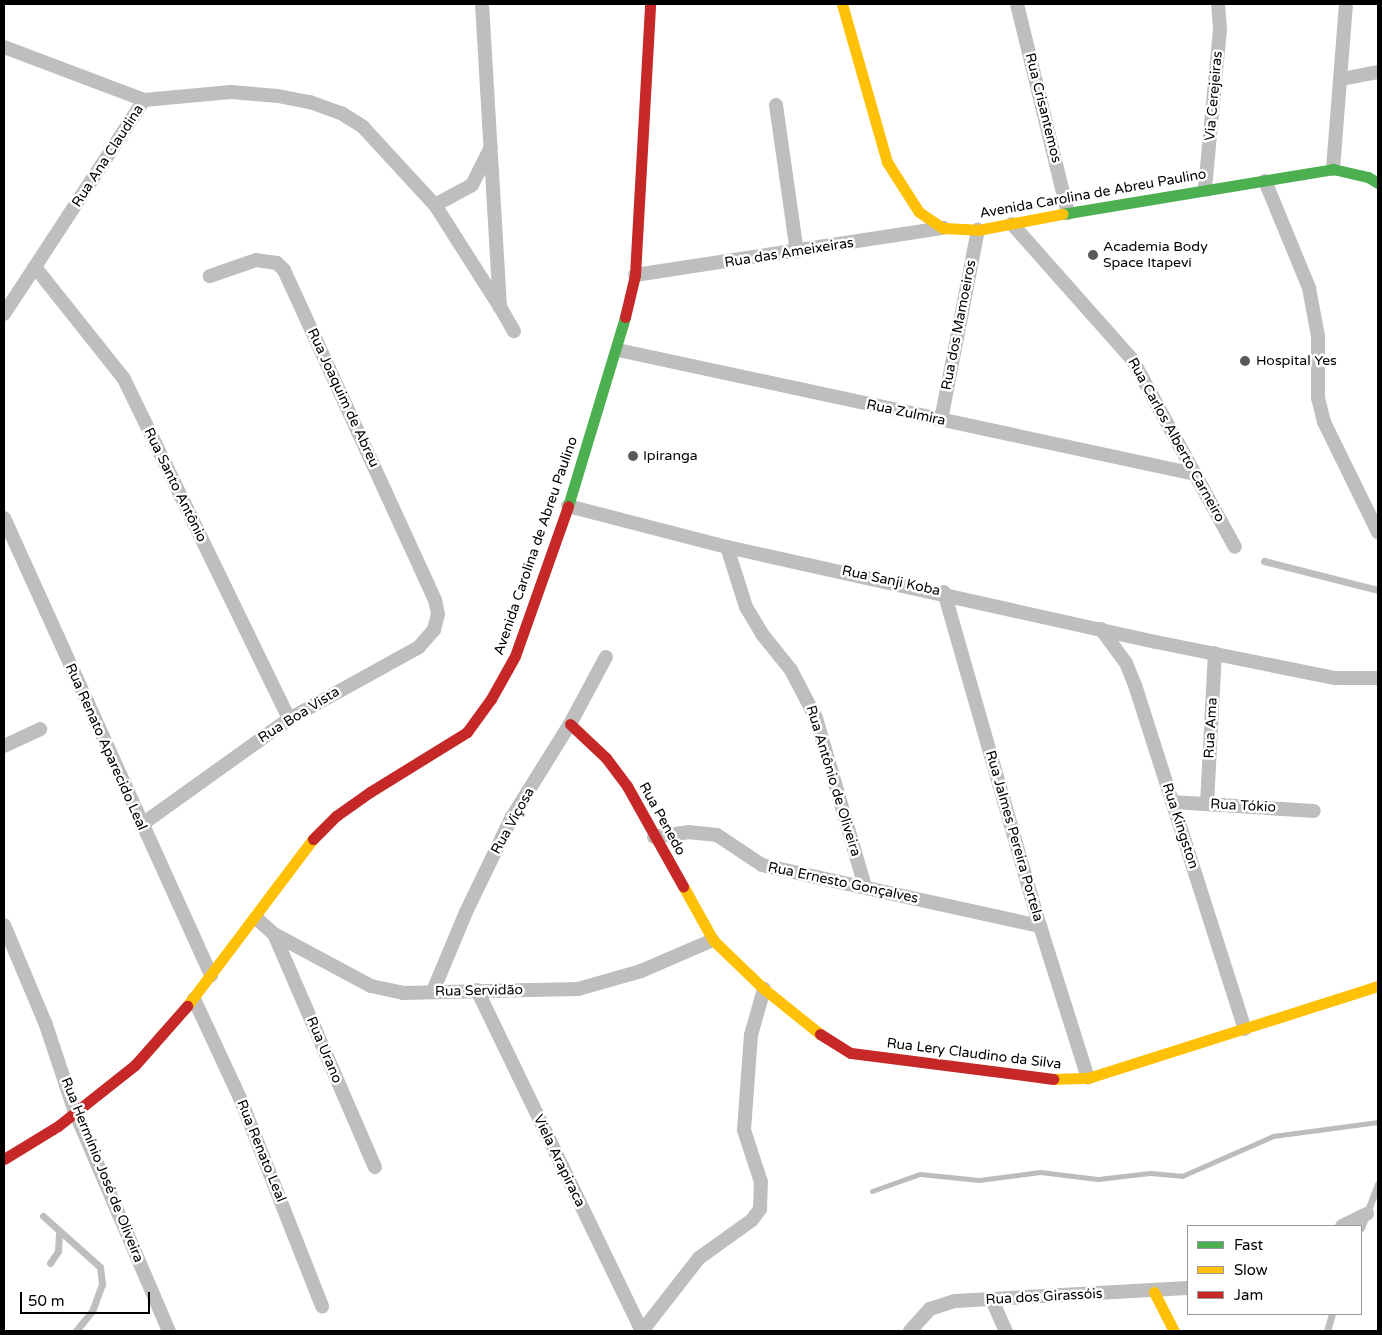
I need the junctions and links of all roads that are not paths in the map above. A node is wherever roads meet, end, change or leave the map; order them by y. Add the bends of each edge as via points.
1 (482, 4) edge
2 (637, 4) edge
3 (650, 4) edge
4 (842, 4) edge
5 (1018, 4) edge
6 (1218, 4) edge
7 (1346, 4) edge
8 (4, 46) edge
9 (646, 55) junction
10 (1378, 72) edge
11 (1342, 79) junction
12 (144, 100) junction
13 (776, 105) dead end
14 (492, 144) junction
15 (1333, 169) junction
16 (1265, 181) junction
17 (1378, 183) edge
18 (1206, 188) junction
19 (435, 205) junction
20 (1068, 213) junction
21 (1012, 224) junction
22 (943, 228) junction
23 (978, 230) junction
24 (798, 252) junction
25 (35, 267) junction
26 (634, 275) junction
27 (210, 276) dead end
28 (500, 307) junction
29 (4, 314) edge
30 (514, 331) dead end
31 (618, 350) junction
32 (940, 420) junction
33 (1195, 474) junction
34 (568, 506) junction
35 (4, 518) edge
36 (1378, 532) edge
37 (727, 547) junction
38 (1235, 547) dead end
39 (1264, 561) dead end
40 (1378, 590) edge
41 (944, 592) junction
42 (435, 600) joint
43 (1101, 630) junction
44 (1214, 653) junction
45 (606, 656) dead end
46 (1378, 678) edge
47 (289, 719) junction
48 (570, 724) junction
49 (40, 730) dead end
50 (4, 746) edge
51 (1172, 802) junction
52 (1207, 804) junction
53 (1314, 810) dead end
54 (141, 826) junction
55 (654, 837) junction
56 (864, 887) junction
57 (256, 918) junction
58 (4, 925) edge
59 (1040, 926) junction
60 (274, 934) junction
61 (713, 940) junction
62 (211, 975) junction
63 (1378, 986) edge
64 (764, 989) junction
65 (477, 990) junction
66 (434, 991) junction
67 (194, 999) junction
68 (1245, 1030) junction
69 (1088, 1078) junction
70 (75, 1112) junction
71 (4, 1159) edge
72 (375, 1167) dead end
73 (1378, 1184) edge
74 (1367, 1214) junction
75 (43, 1216) dead end
76 (1344, 1225) edge
77 (1362, 1226) edge
78 (59, 1231) junction
79 (50, 1263) dead end
80 (1187, 1288) edge
81 (1154, 1292) junction
82 (992, 1300) junction
83 (322, 1306) dead end
84 (1332, 1315) edge
85 (76, 1331) edge
86 (169, 1331) edge
87 (642, 1331) edge
88 (910, 1331) edge
89 (1006, 1331) edge
90 (1174, 1331) edge
91 (1327, 1331) edge

1 - 14 street, Rua Ana Claudina
2 - 9 main road, Avenida Carolina de Abreu Paulino
3 - 9 main road, Avenida Carolina de Abreu Paulino
4 - 22 main road via 886,162 919,212
5 - 20 street, Rua Crisantemos
6 - 18 street, Via Cerejeiras via 1220,30
7 - 11 street
8 - 12 street
9 - 26 main road, Avenida Carolina de Abreu Paulino
10 - 11 street
11 - 15 street
12 - 19 street, Rua Ana Claudina via 231,92 310,102 341,113 363,127
12 - 25 street, Rua Ana Claudina
13 - 24 street
14 - 19 street via 472,185
14 - 28 street, Rua Ana Claudina
15 - 16 main road, Avenida Carolina de Abreu Paulino
15 - 17 main road, Avenida Carolina de Abreu Paulino via 1368,177
16 - 18 main road, Avenida Carolina de Abreu Paulino
16 - 36 street via 1309,288 1318,336 1318,398 1324,422
18 - 20 main road, Avenida Carolina de Abreu Paulino
19 - 28 street, Rua Ana Claudina
20 - 21 main road, Avenida Carolina de Abreu Paulino
21 - 23 main road, Avenida Carolina de Abreu Paulino
21 - 33 street, Rua Carlos Alberto Carneiro via 1132,359
22 - 23 main road, Avenida Carolina de Abreu Paulino
22 - 24 street, Rua das Ameixeiras
23 - 32 street, Rua dos Mamoeiros
24 - 26 street, Rua das Ameixeiras
25 - 29 street, Rua Ana Claudina
25 - 47 street, Rua Santo Antônio via 124,379
26 - 31 main road, Avenida Carolina de Abreu Paulino
27 - 42 street, Rua Joaquim de Abreu via 256,260 277,262 284,270
28 - 30 street, Rua Ana Claudina
31 - 32 street, Rua Zulmira
31 - 34 main road, Avenida Carolina de Abreu Paulino
32 - 33 street, Rua Zulmira
33 - 38 street, Rua Carlos Alberto Carneiro
34 - 37 street, Rua Sanji Koba
34 - 57 main road, Avenida Carolina de Abreu Paulino via 515,656 491,699 467,732 336,816 306,846
35 - 54 street, Rua Renato Aparecido Leal
37 - 41 street, Rua Sanji Koba
37 - 56 street, Rua Antônio de Oliveira via 746,606 762,634 791,670 816,718
39 - 40 lane
41 - 43 street, Rua Sanji Koba
41 - 59 street, Rua Jalmes Pereira Portela
42 - 47 street, Rua Boa Vista via 438,614 434,630 419,647
43 - 44 street, Rua Sanji Koba
43 - 51 street, Rua Kingston via 1126,663
44 - 46 street, Rua Sanji Koba via 1335,678
44 - 52 street, Rua Ama
45 - 48 street, Rua Viçosa
47 - 54 street, Rua Boa Vista
48 - 55 main road, Rua Penedo via 606,758 627,786
48 - 66 street, Rua Viçosa via 512,817 466,912
49 - 50 street
51 - 52 street, Rua Tókio
51 - 68 street, Rua Kingston
52 - 53 street, Rua Tókio
54 - 62 street, Rua Renato Aparecido Leal
55 - 56 street, Rua Ernesto Gonçalves via 688,832 718,835 762,865
55 - 61 main road, Rua Penedo
56 - 59 street, Rua Ernesto Gonçalves
57 - 60 street, Rua Servidão
57 - 62 main road, Avenida Carolina de Abreu Paulino
58 - 70 street, Rua Hermínio José de Oliveira via 46,1025
59 - 69 street, Rua Jalmes Pereira Portela
60 - 66 street, Rua Servidão via 372,986 403,993
60 - 72 street, Rua Urano
61 - 64 main road, Rua Lery Claudino da Silva
61 - 65 street, Rua Servidão via 641,972 578,989
62 - 67 main road, Avenida Carolina de Abreu Paulino
63 - 68 main road, Rua Lery Claudino da Silva
64 - 69 main road, Rua Lery Claudino da Silva via 826,1039 851,1053 1040,1079
64 - 87 street via 751,1035 744,1130 761,1182 760,1209 752,1220 699,1258
65 - 66 street, Rua Servidão
65 - 87 street, Viela Arapiraca
67 - 70 main road, Avenida Carolina de Abreu Paulino via 135,1065
67 - 83 street, Rua Renato Leal via 240,1098
68 - 69 main road, Rua Lery Claudino da Silva
70 - 71 main road, Avenida Carolina de Abreu Paulino
70 - 86 street, Rua Hermínio José de Oliveira
73 - 74 lane
74 - 76 street
74 - 77 lane
75 - 78 lane
78 - 79 lane via 58,1251
78 - 85 lane via 100,1267 102,1284 92,1311
80 - 81 street, Rua dos Girassóis
81 - 82 street, Rua dos Girassóis
81 - 90 main road
82 - 88 street, Rua dos Girassóis via 955,1301 930,1309
82 - 89 street
84 - 91 lane

